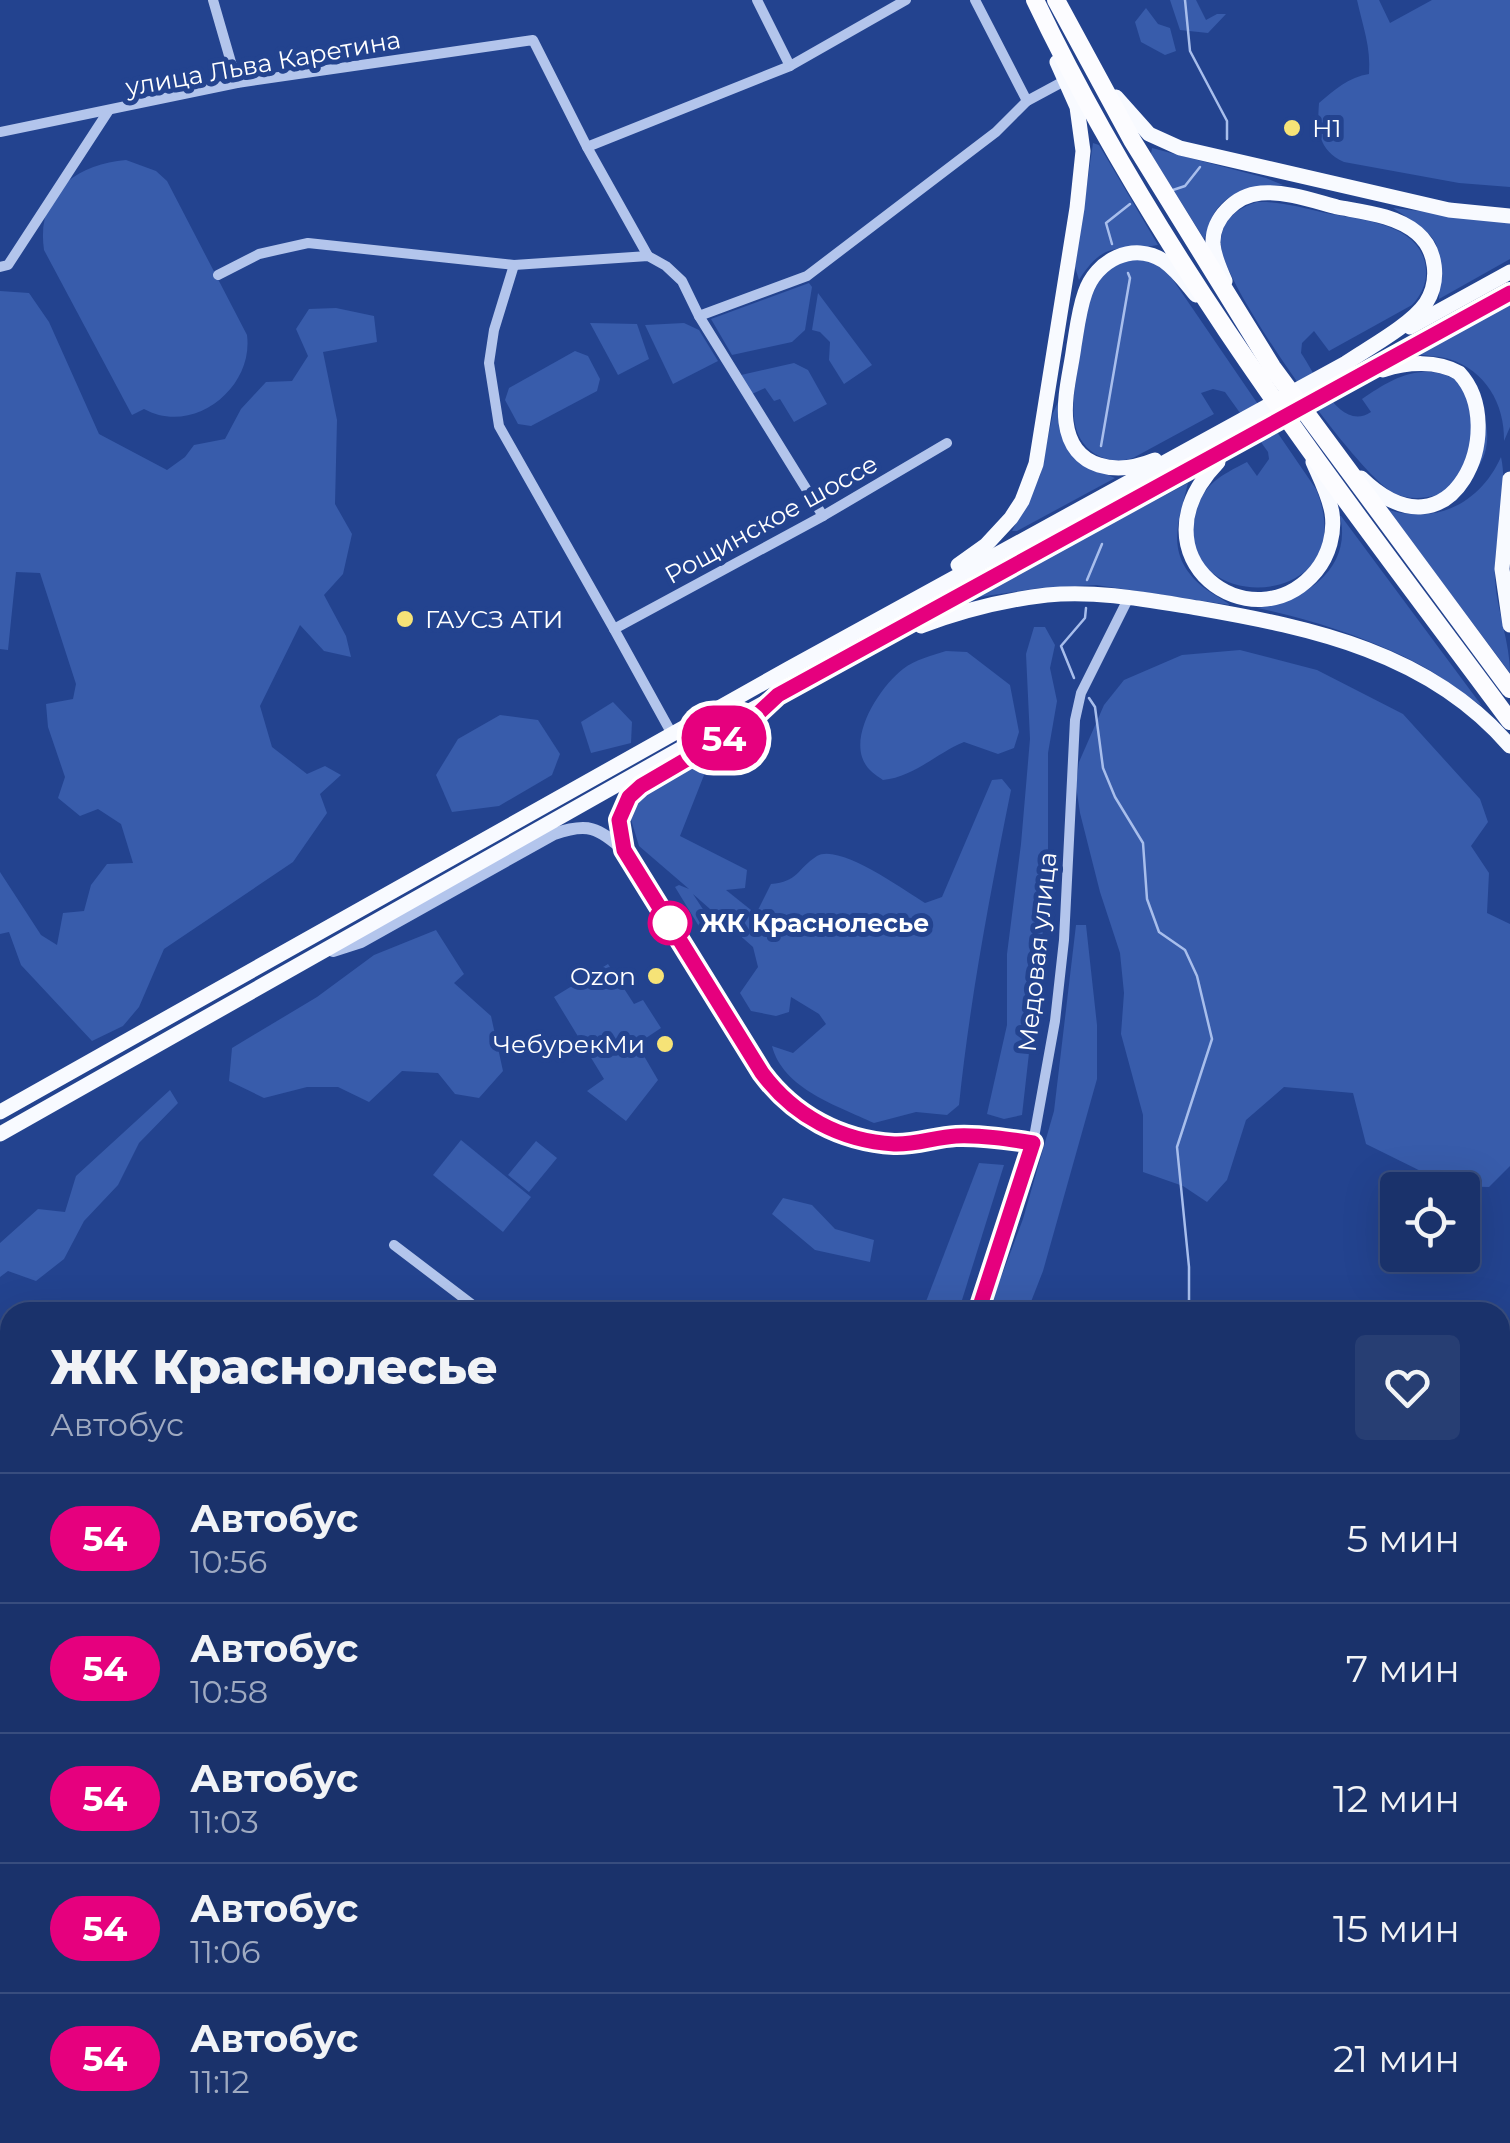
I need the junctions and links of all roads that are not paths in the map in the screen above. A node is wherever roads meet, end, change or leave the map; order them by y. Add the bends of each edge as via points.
1 (213, 0) edge
2 (757, 0) edge
3 (906, 0) edge
4 (974, 0) edge
5 (1035, 0) edge
6 (1054, 10) edge
7 (790, 66) junction
8 (1066, 80) junction
9 (237, 83) junction
10 (1027, 101) junction
11 (109, 110) junction
12 (0, 132) edge
13 (587, 147) junction
14 (1510, 216) edge
15 (648, 256) junction
16 (514, 265) junction
17 (0, 267) edge
18 (1510, 272) edge
19 (218, 275) dead end
20 (1510, 293) edge
21 (699, 316) junction
22 (1239, 316) junction
23 (1222, 326) junction
24 (1346, 363) junction
25 (1356, 380) junction
26 (1494, 425) dead end
27 (1219, 434) junction
28 (947, 443) dead end
29 (1318, 448) junction
30 (1229, 450) junction
31 (1489, 464) dead end
32 (1510, 479) edge
33 (823, 516) junction
34 (1129, 598) junction
35 (1510, 625) edge
36 (614, 629) junction
37 (788, 668) junction
38 (1510, 690) edge
39 (778, 695) junction
40 (1510, 721) edge
41 (672, 734) junction
42 (1510, 746) edge
43 (624, 850) junction
44 (312, 958) junction
45 (0, 1112) edge
46 (0, 1134) edge
47 (1033, 1143) junction
48 (394, 1246) dead end
49 (469, 1302) edge
50 (981, 1302) edge

1 - 9 street
2 - 7 street
3 - 7 street
4 - 10 street
5 - 6 highway
6 - 8 main road via 1054,55
6 - 14 main road via 1082,35 1125,111 1166,142 1449,210
6 - 22 highway
6 - 23 highway via 1115,149
7 - 13 street
8 - 10 street
8 - 37 main road via 1080,121 1082,176 1043,434 1022,501 968,559
9 - 11 street, улица Льва Каретина
9 - 13 street, улица Льва Каретина via 533,40
10 - 21 street via 807,276
11 - 12 street, улица Льва Каретина
11 - 17 street via 8,265
13 - 15 street
15 - 16 street
15 - 21 street via 682,280
16 - 19 street via 308,243 259,254
16 - 36 street via 489,363 499,426
18 - 24 main road
20 - 25 main road
21 - 33 street
22 - 24 main road via 1213,239 1225,211 1242,198 1274,193 1402,223 1432,254 1428,299
22 - 29 highway
23 - 27 main road via 1160,259 1135,253 1109,260 1084,292 1066,412 1080,452 1114,470
23 - 29 highway
24 - 27 main road
25 - 26 main road via 1414,364 1453,370 1484,396
25 - 30 main road
27 - 37 main road
28 - 33 street, Рощинское шоссе
29 - 30 main road via 1332,514 1329,546 1306,581 1256,599 1205,578 1184,532 1193,494
29 - 31 main road via 1380,495 1416,508 1455,499
29 - 38 highway
29 - 40 highway
30 - 39 main road
32 - 35 main road via 1502,570
33 - 36 street, Рощинское шоссе
34 - 39 main road via 1046,596 968,611 912,630
34 - 42 main road via 1279,623 1364,647 1445,688
34 - 47 street, Медовая улица via 1081,693 1075,720 1064,940
36 - 41 street
37 - 41 main road
39 - 43 street via 747,724 629,797 619,820
39 - 44 main road
41 - 45 main road
43 - 44 street via 591,828 554,834 361,942
43 - 47 street via 762,1073 790,1105 856,1139 898,1144 984,1136
44 - 46 main road
47 - 50 street, Медовая улица
48 - 49 street

